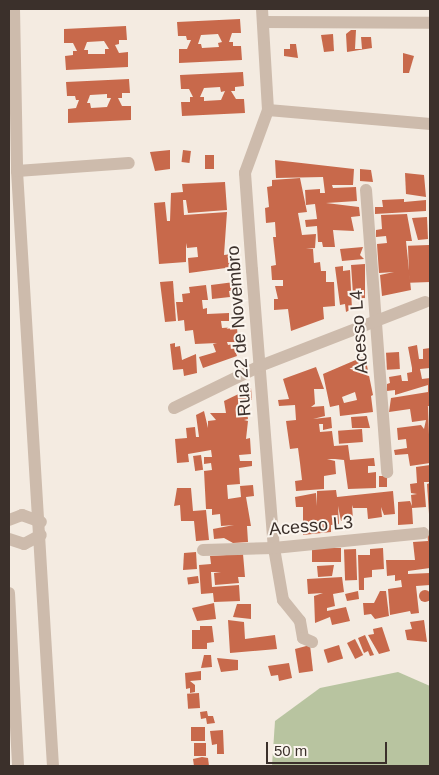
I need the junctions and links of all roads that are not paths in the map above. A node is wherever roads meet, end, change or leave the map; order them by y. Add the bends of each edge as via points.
1 (14, 9) edge
2 (262, 15) edge
3 (430, 23) edge
4 (268, 110) junction
5 (430, 124) edge
6 (129, 163) dead end
7 (14, 169) edge
8 (366, 190) dead end
9 (425, 302) dead end
10 (376, 322) junction
11 (260, 366) junction
12 (174, 408) dead end
13 (387, 472) dead end
14 (9, 520) edge
15 (41, 529) junction
16 (423, 534) dead end
17 (9, 539) edge
18 (274, 548) junction
19 (203, 550) dead end
20 (9, 593) edge
21 (312, 642) dead end
22 (18, 766) edge
23 (53, 766) edge

1 - 7 street
2 - 3 street
2 - 4 street, Rua 22 de Novembro
4 - 5 street
4 - 11 street, Rua 22 de Novembro via 245,173
6 - 7 street
7 - 15 street
8 - 10 street, Acesso L4
9 - 10 street
10 - 11 street
10 - 13 street, Acesso L4
11 - 12 street
11 - 18 street, Rua 22 de Novembro
14 - 15 street via 22,515
15 - 17 street via 24,544
15 - 23 street
16 - 18 street, Acesso L3
18 - 19 street, Acesso L3
18 - 21 street, Rua 22 de Novembro via 283,600 300,620 303,638
20 - 22 street

